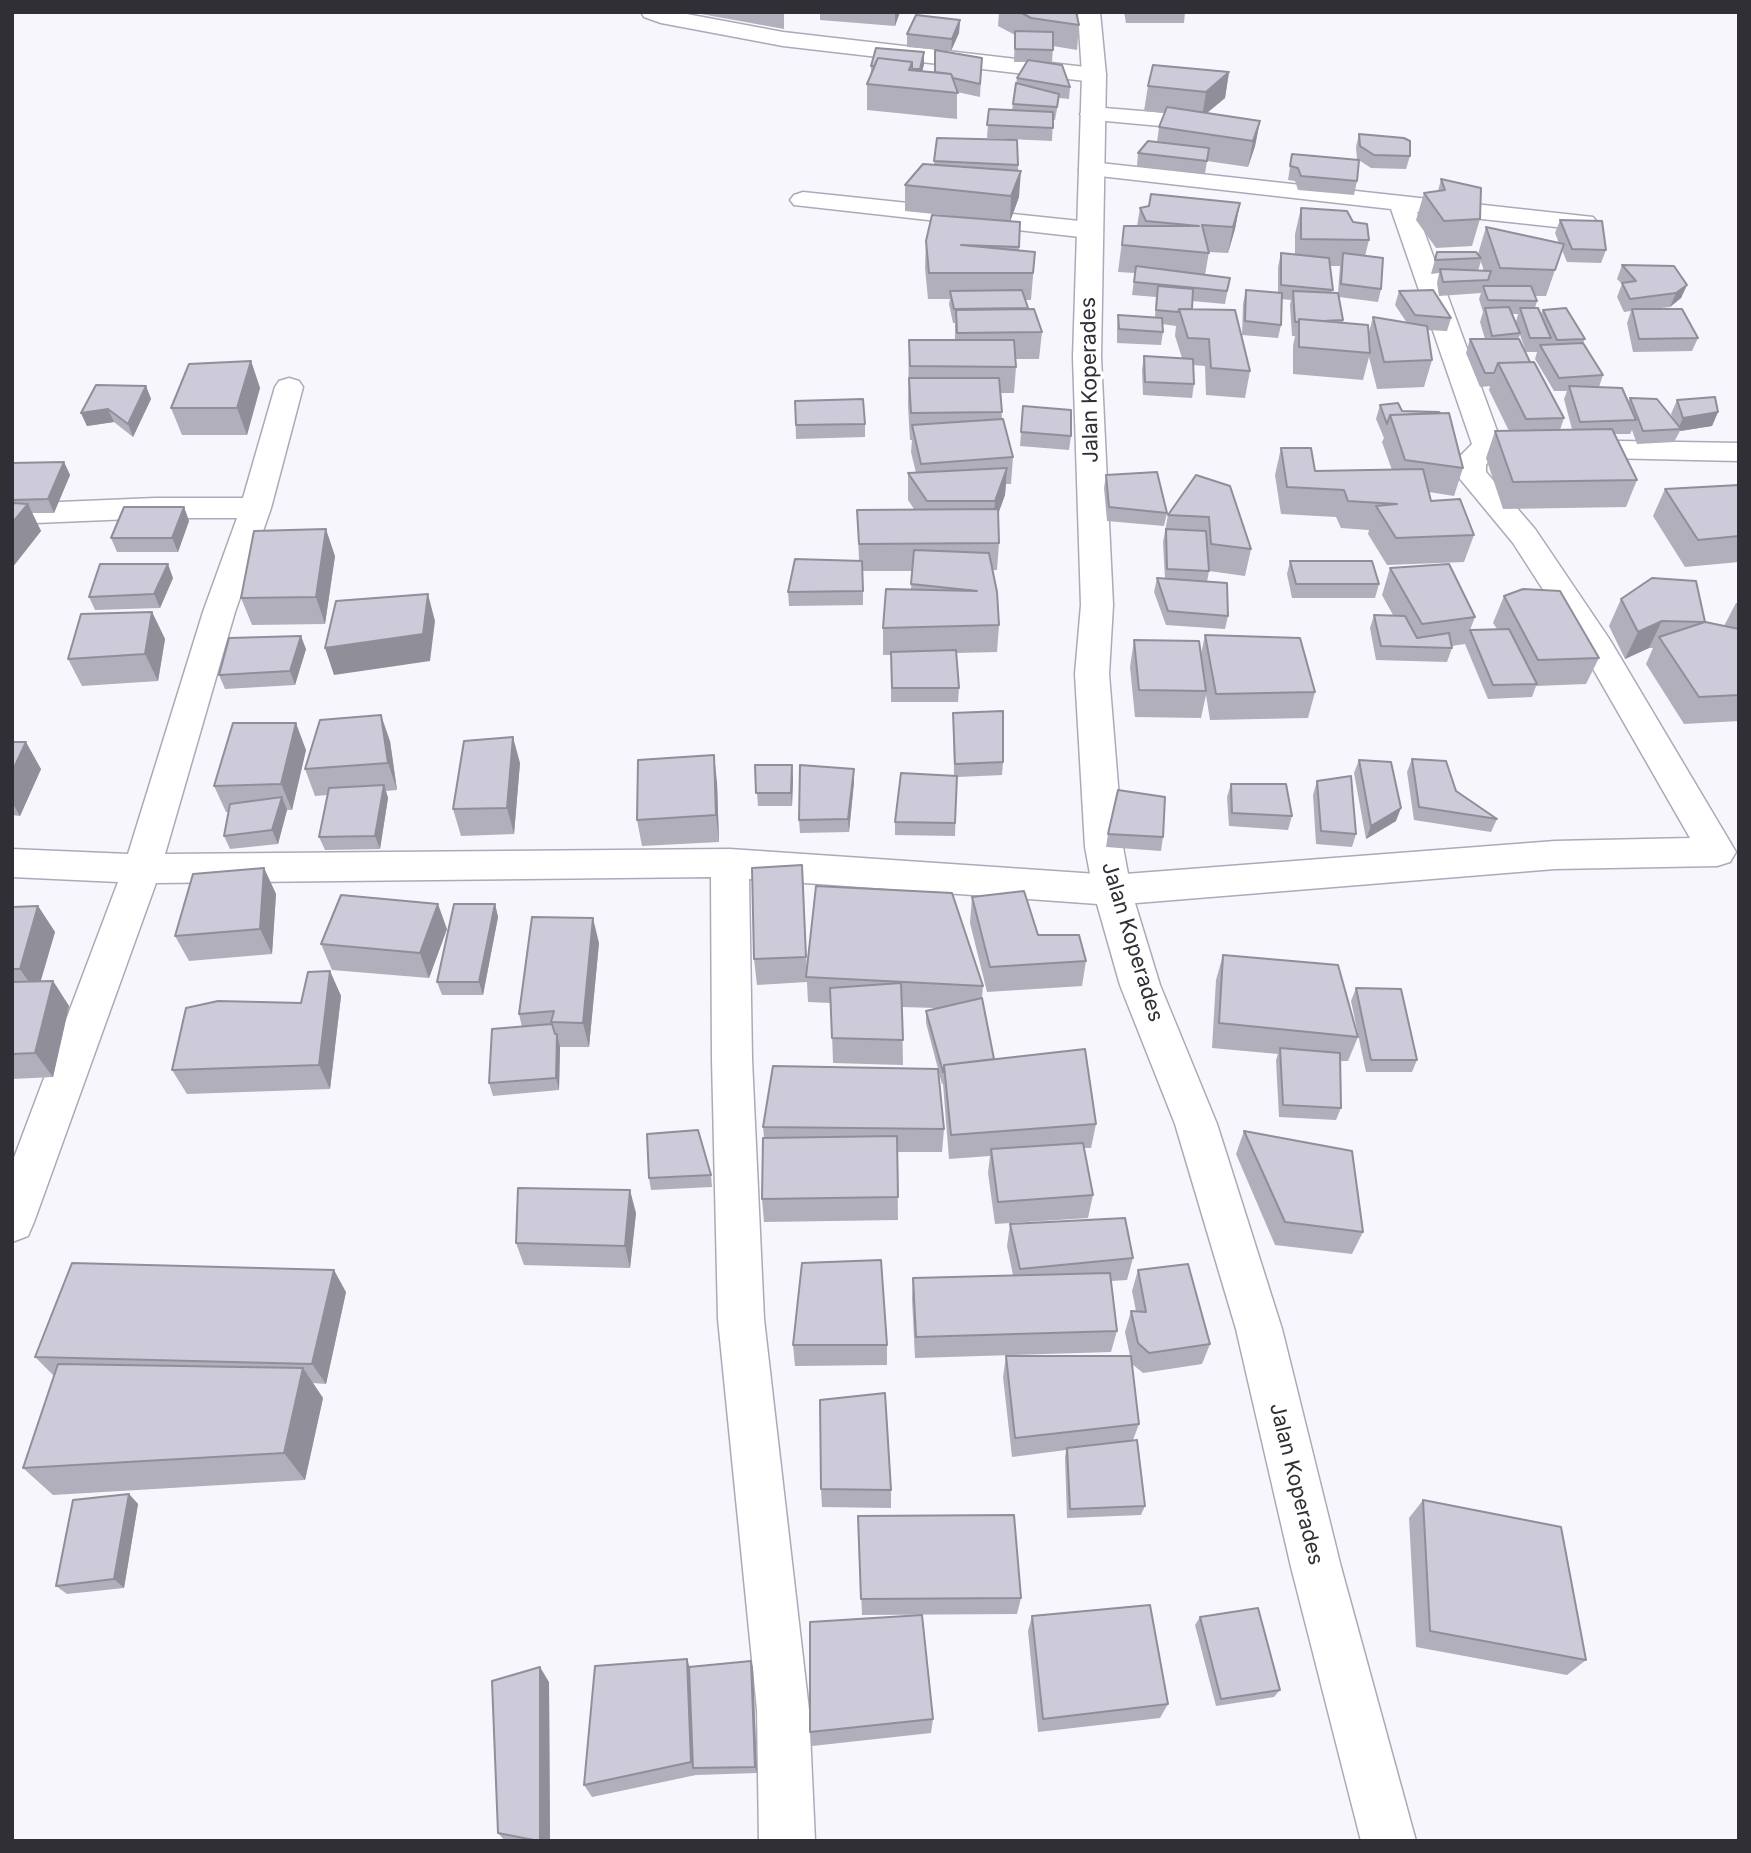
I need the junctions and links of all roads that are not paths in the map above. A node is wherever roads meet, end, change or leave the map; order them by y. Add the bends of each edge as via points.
1 (652, 12) edge
2 (1089, 12) edge
3 (1094, 75) junction
4 (1092, 114) junction
5 (1237, 126) edge
6 (1091, 169) junction
7 (803, 200) dead end
8 (1401, 202) junction
9 (1584, 222) edge
10 (1089, 230) junction
11 (289, 387) dead end
12 (1489, 449) junction
13 (1739, 452) edge
14 (256, 508) junction
15 (12, 514) edge
16 (1728, 856) edge
17 (12, 863) edge
18 (730, 863) junction
19 (142, 869) junction
20 (1112, 890) junction
21 (12, 1222) edge
22 (787, 1841) edge
23 (1389, 1841) edge

1 - 3 street via 783,39
2 - 3 street, Jalan Koperades
3 - 4 street, Jalan Koperades
4 - 5 street
4 - 6 street, Jalan Koperades
6 - 8 street
6 - 10 street, Jalan Koperades
7 - 10 street
8 - 9 street
8 - 12 street
10 - 20 street, Jalan Koperades via 1087,357 1097,605 1092,674 1100,810
11 - 14 street
12 - 13 street
12 - 16 street via 1471,458 1471,474 1524,536
14 - 15 street
14 - 19 street via 219,612
16 - 20 street via 1555,855
17 - 19 street
18 - 19 street
18 - 20 street
18 - 22 street via 741,1319 783,1710
19 - 21 street
20 - 23 street, Jalan Koperades via 1140,985 1196,1124 1259,1329

